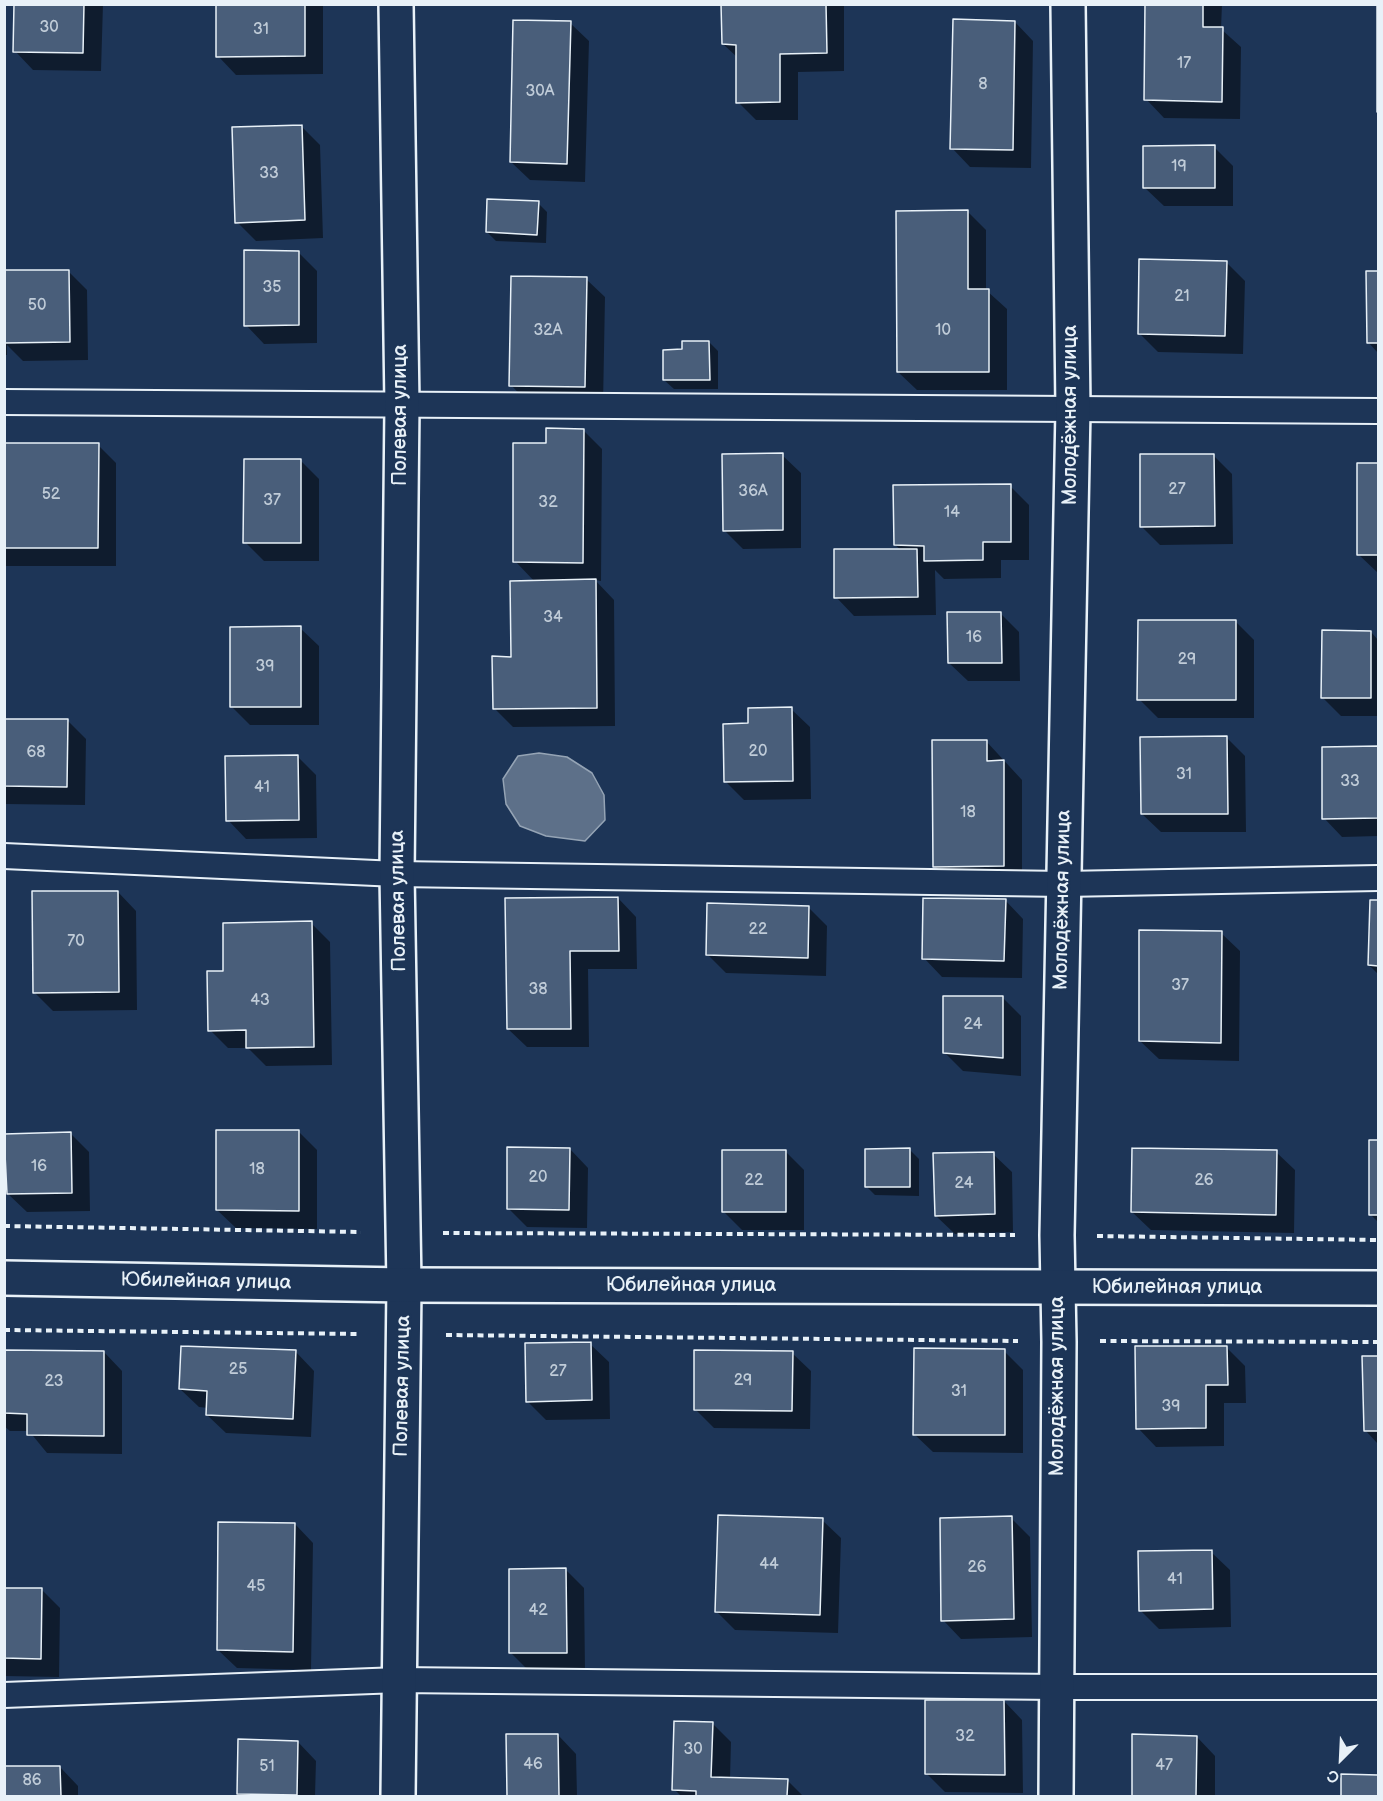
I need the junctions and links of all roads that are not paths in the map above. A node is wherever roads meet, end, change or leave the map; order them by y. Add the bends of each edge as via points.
1 (396, 4) edge
2 (1068, 4) edge
3 (4, 402) edge
4 (402, 405) junction
5 (1073, 409) junction
6 (1378, 411) edge
7 (4, 856) edge
8 (397, 874) junction
9 (1378, 878) edge
10 (1064, 884) junction
11 (4, 1278) edge
12 (404, 1285) junction
13 (1058, 1288) junction
14 (1378, 1288) edge
15 (399, 1680) junction
16 (1057, 1687) junction
17 (1378, 1687) edge
18 (4, 1695) edge
19 (398, 1797) edge
20 (1056, 1797) edge

1 - 4 street, Полевая улица
2 - 5 street, Молодёжная улица
3 - 4 lane
4 - 5 lane
4 - 8 street, Полевая улица
5 - 6 lane
5 - 10 street, Молодёжная улица
7 - 8 lane
8 - 10 lane
8 - 12 street, Полевая улица
9 - 10 lane
10 - 13 street, Молодёжная улица
11 - 12 street, Юбилейная улица
12 - 13 street, Юбилейная улица
12 - 15 street, Полевая улица
13 - 14 street, Юбилейная улица
13 - 16 street, Молодёжная улица
15 - 16 lane
15 - 18 lane
15 - 19 street, Полевая улица
16 - 17 lane
16 - 20 street, Молодёжная улица

